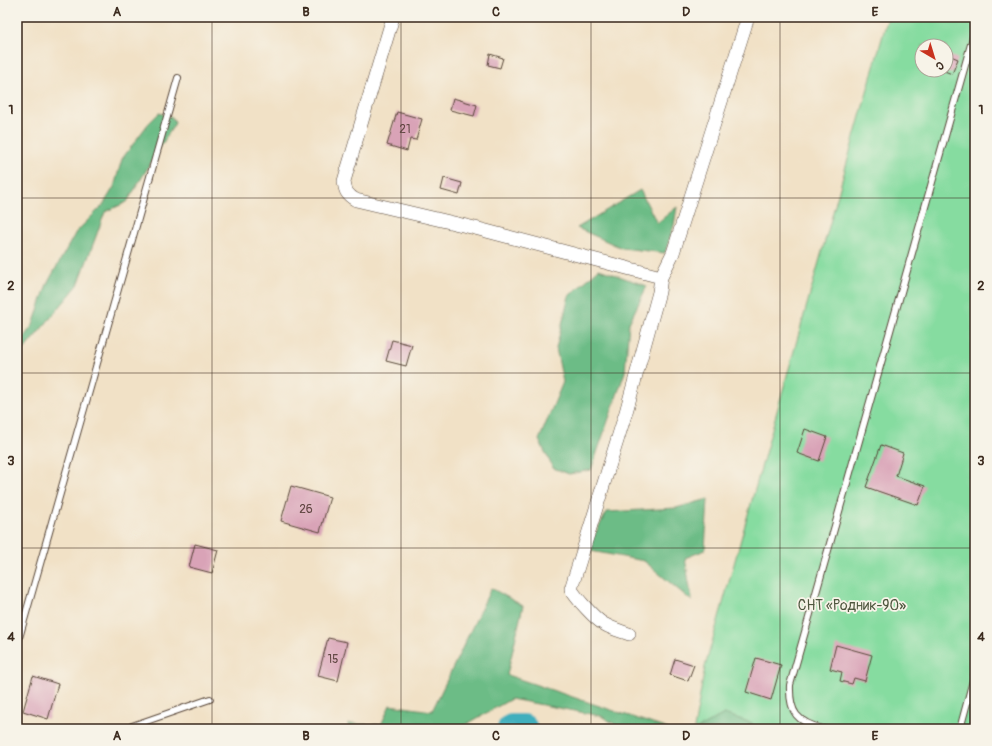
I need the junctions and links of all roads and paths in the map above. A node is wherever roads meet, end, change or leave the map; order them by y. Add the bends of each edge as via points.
1 (393, 17) edge
2 (748, 17) edge
3 (975, 30) edge
4 (178, 78) dead end
5 (661, 277) junction
6 (629, 634) dead end
7 (17, 645) edge
8 (975, 673) edge
9 (210, 698) dead end
10 (130, 729) edge
11 (823, 729) edge
12 (960, 729) edge

1 - 5 street via 344,182 349,196 356,200
2 - 5 street via 674,253
3 - 11 lane via 790,685 790,704 796,715 807,724
4 - 7 lane
5 - 6 street via 626,412 571,590 604,624
8 - 12 lane
9 - 10 lane via 132,726

